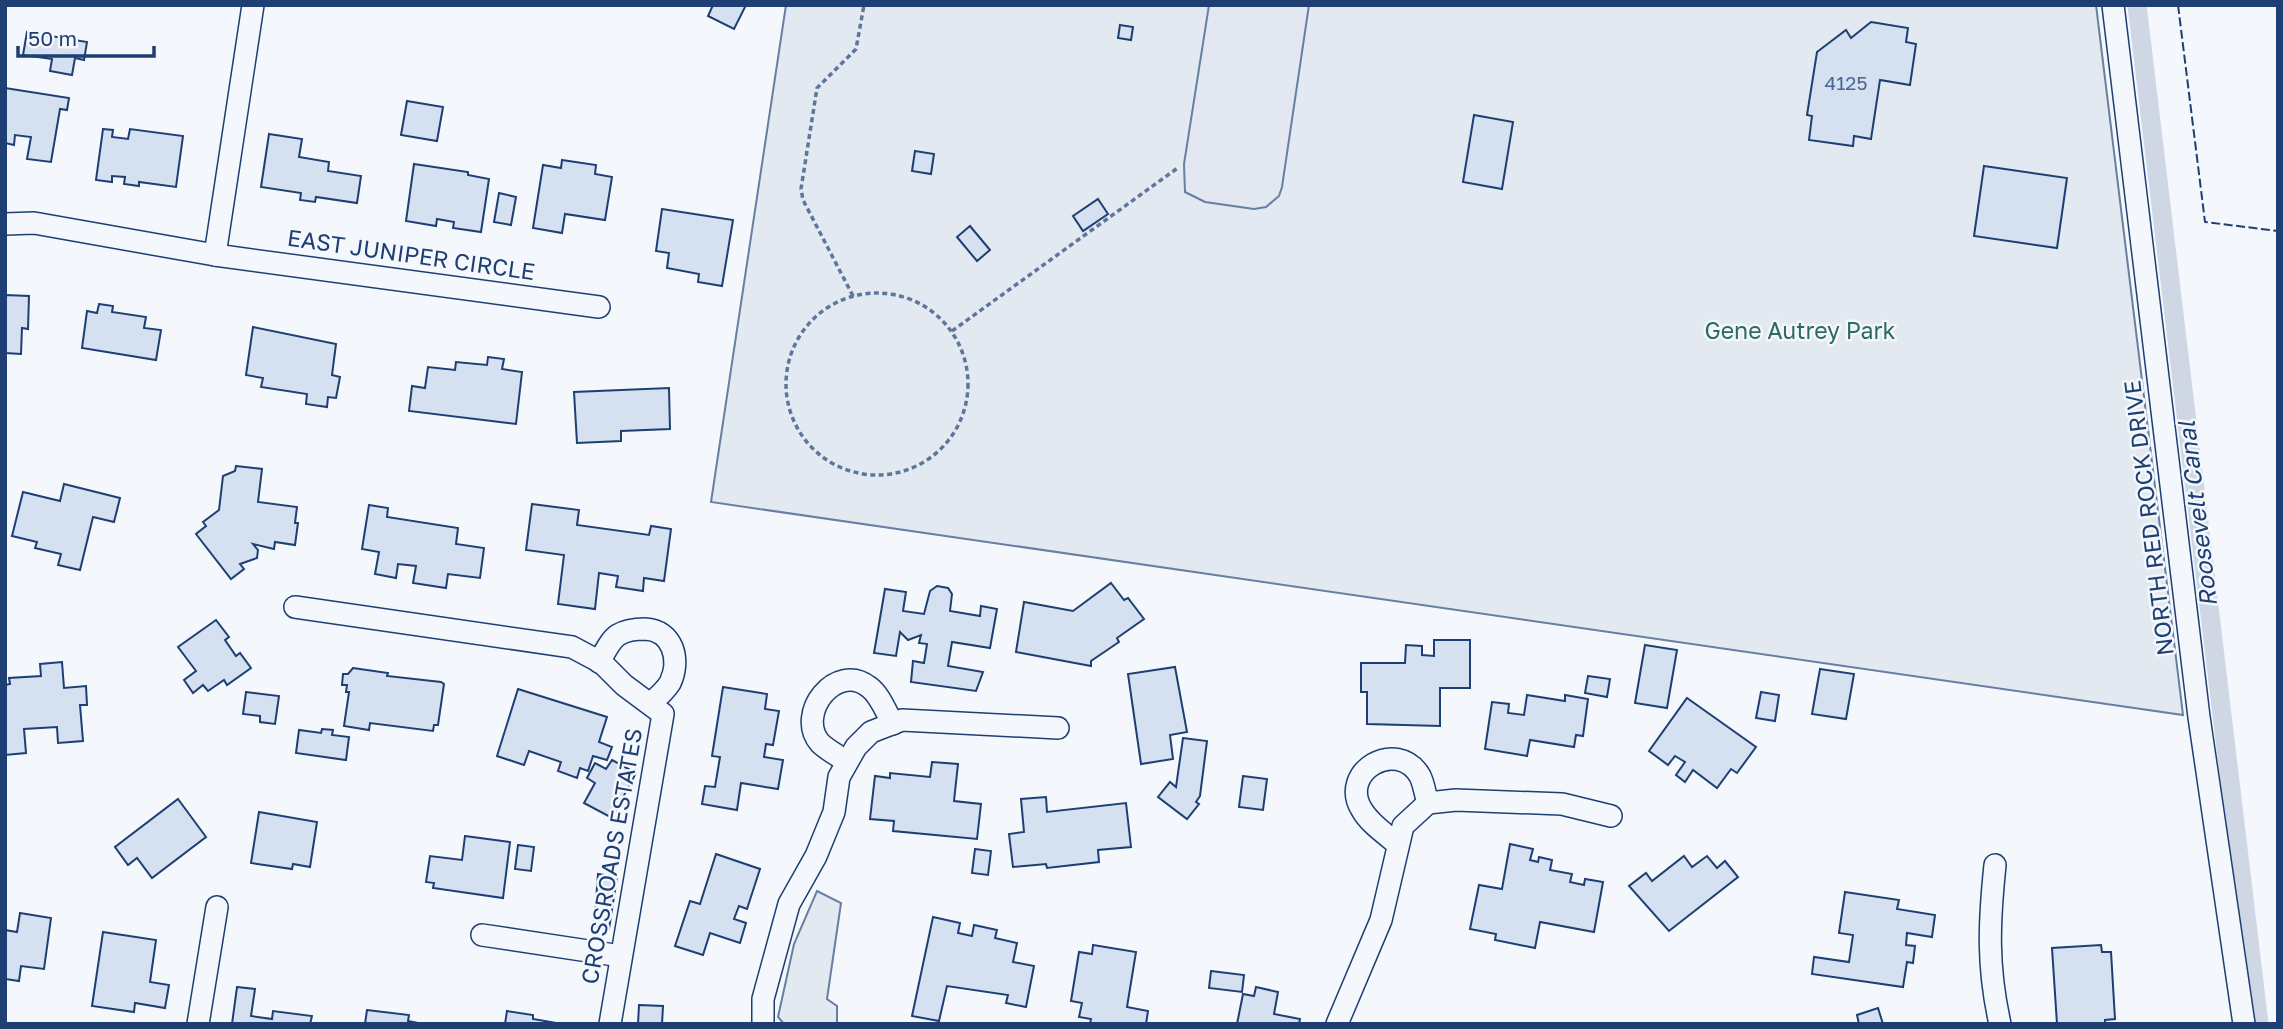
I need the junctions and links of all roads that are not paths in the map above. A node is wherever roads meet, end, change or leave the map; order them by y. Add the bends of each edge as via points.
1 (253, 5) edge
2 (2113, 5) edge
3 (5, 224) edge
4 (215, 255) junction
5 (599, 307) dead end
6 (295, 607) dead end
7 (599, 662) junction
8 (651, 703) junction
9 (893, 723) junction
10 (1058, 728) dead end
11 (847, 762) junction
12 (1428, 803) junction
13 (1611, 816) dead end
14 (1398, 844) junction
15 (1995, 865) dead end
16 (217, 907) dead end
17 (482, 935) dead end
18 (621, 956) junction
19 (198, 1024) edge
20 (610, 1024) edge
21 (763, 1024) edge
22 (1337, 1024) edge
23 (2000, 1024) edge
24 (2244, 1024) edge

1 - 4 street
2 - 24 street, NORTH RED ROCK DRIVE via 2199,717
3 - 4 street, EAST JUNIPER CIRCLE via 34,223
4 - 5 street, EAST JUNIPER CIRCLE
6 - 7 street, CROSSROADS ESTATES via 572,647
7 - 8 street, CROSSROADS ESTATES
7 - 8 street, CROSSROADS ESTATES via 617,635 628,630 656,629 668,637 674,669 670,682
8 - 18 street, CROSSROADS ESTATES via 663,714
9 - 10 street
9 - 11 street via 871,732
9 - 11 street via 869,687 857,681 839,681 824,691 816,703 815,730 819,742
11 - 21 street via 839,777 834,812 789,904 763,999
12 - 13 street via 1562,804
12 - 14 street via 1403,826
12 - 14 street via 1421,778 1399,758 1381,759 1366,769 1356,795 1362,810
14 - 22 street via 1381,920
15 - 23 street via 1988,936
16 - 19 street
17 - 18 street
18 - 20 street, CROSSROADS ESTATES

